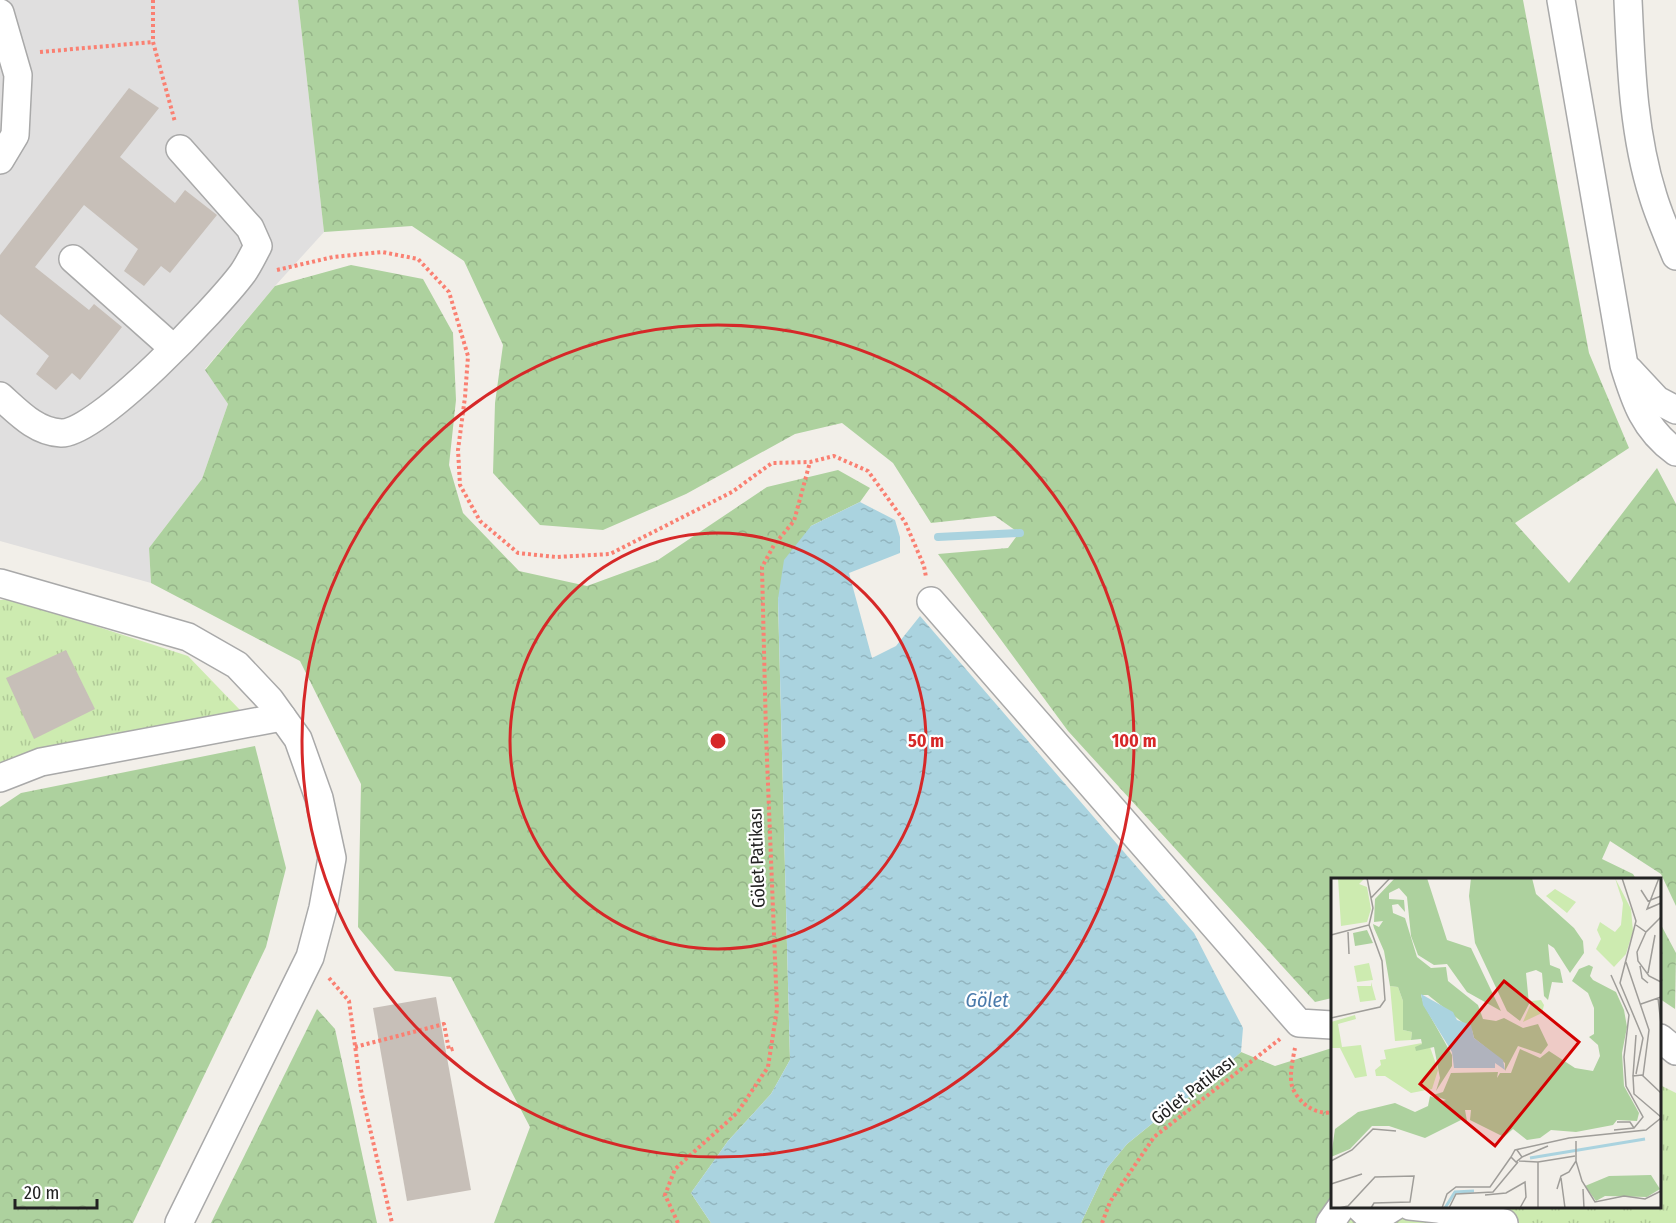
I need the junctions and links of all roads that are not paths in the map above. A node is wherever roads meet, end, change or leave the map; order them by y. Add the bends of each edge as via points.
1 (1560, 0) edge
2 (1628, 0) edge
3 (0, 13) edge
4 (180, 150) road end
5 (0, 160) edge
6 (1676, 256) edge
7 (73, 260) dead end
8 (173, 348) junction
9 (1624, 365) junction
10 (0, 396) edge
11 (1676, 410) edge
12 (1676, 452) edge
13 (0, 583) edge
14 (931, 601) road end
15 (282, 717) junction
16 (0, 778) edge
17 (1331, 1025) edge
18 (1661, 1040) edge
19 (1676, 1054) edge
20 (1341, 1208) edge
21 (1360, 1208) edge
22 (1392, 1208) edge
23 (1429, 1208) edge
24 (179, 1223) edge
25 (1330, 1223) edge
26 (1504, 1223) edge

1 - 9 lane
2 - 6 lane via 1639,135 1653,196
3 - 5 lane via 18,75 15,135
4 - 8 lane via 250,228 258,246 243,273
7 - 8 lane
8 - 10 lane via 94,420 63,434 40,430
9 - 11 lane via 1658,400
9 - 12 lane via 1637,406 1661,441
13 - 15 lane via 188,637 237,665
14 - 17 lane via 1299,1023
15 - 16 lane via 41,762
15 - 24 lane via 297,739 312,778 333,858 323,908 310,957
18 - 19 lane
20 - 25 lane
21 - 22 lane via 1373,1220
23 - 26 lane

